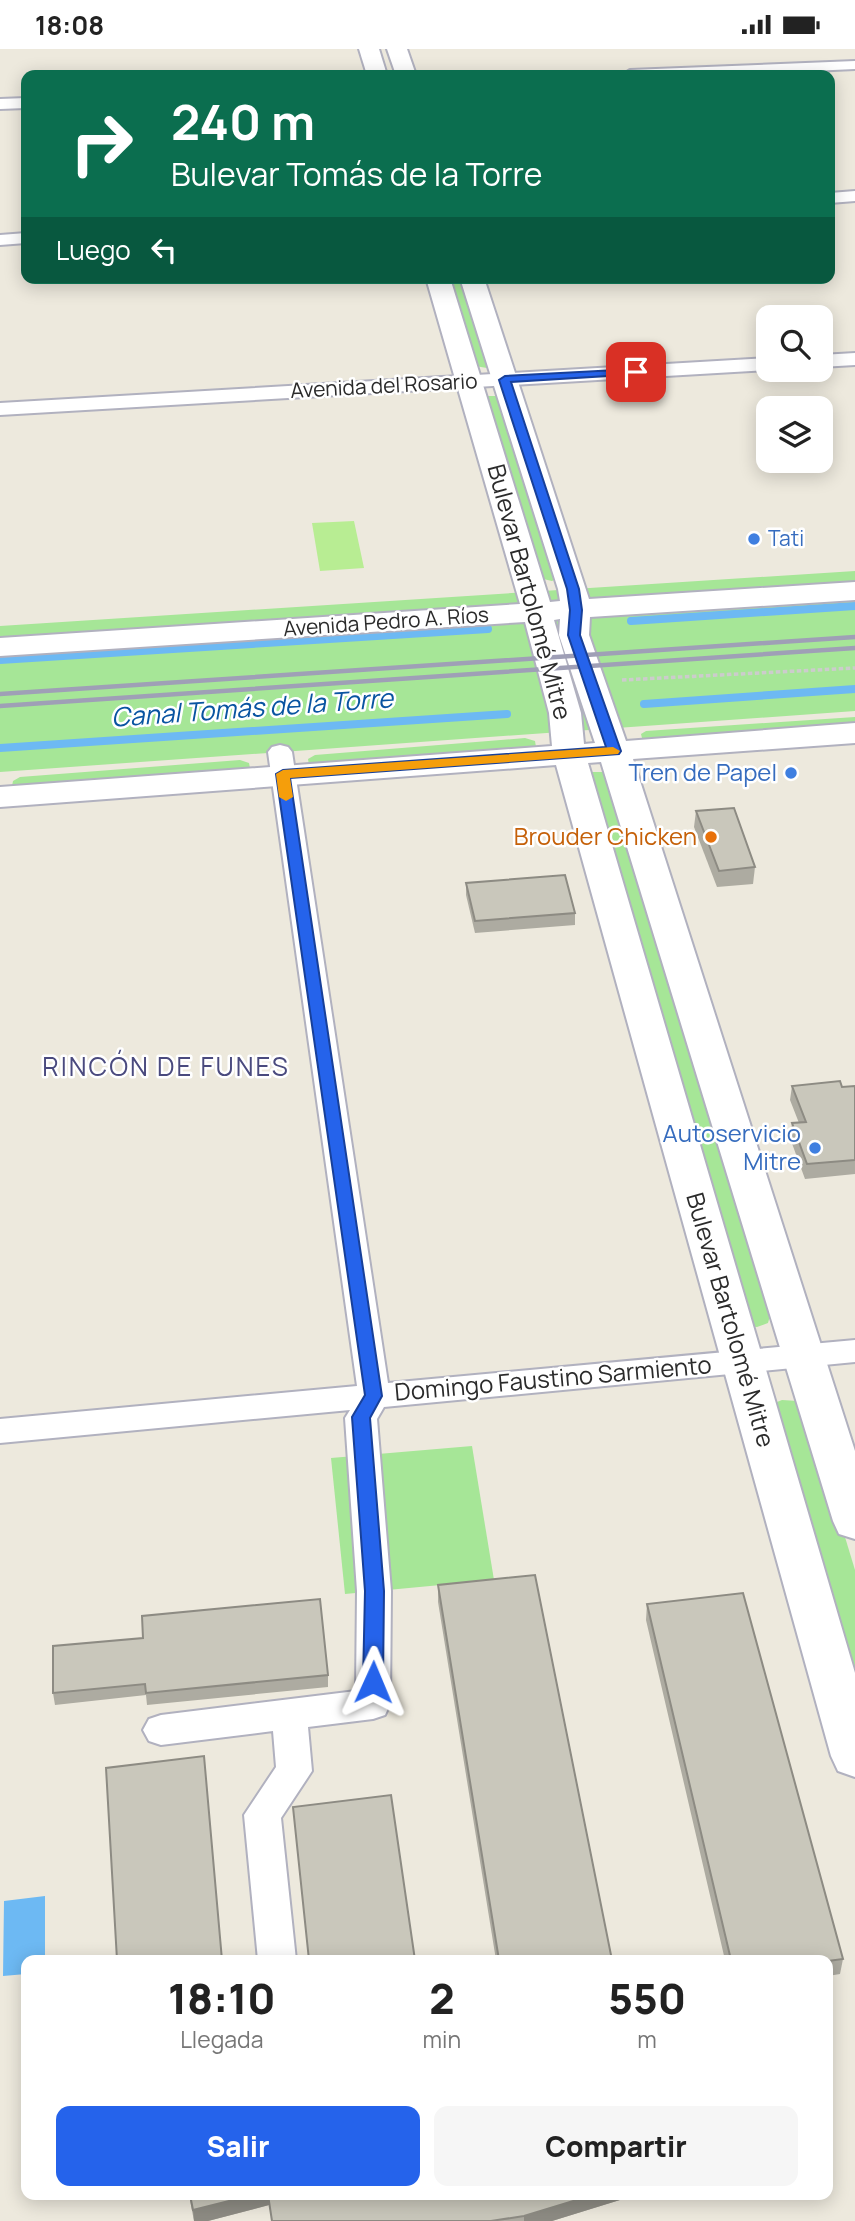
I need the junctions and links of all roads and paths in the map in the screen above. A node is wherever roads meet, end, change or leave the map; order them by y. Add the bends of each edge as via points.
1 (369, 49) edge
2 (397, 49) edge
3 (855, 65) edge
4 (375, 70) edge
5 (403, 70) edge
6 (742, 70) edge
7 (21, 103) edge
8 (0, 104) edge
9 (855, 197) edge
10 (835, 198) edge
11 (21, 238) edge
12 (0, 240) edge
13 (440, 284) edge
14 (474, 284) edge
15 (855, 359) edge
16 (833, 360) edge
17 (756, 365) edge
18 (505, 380) junction
19 (469, 381) junction
20 (0, 408) edge
21 (855, 571) edge
22 (855, 591) edge
23 (574, 599) junction
24 (534, 602) junction
25 (0, 626) edge
26 (0, 647) edge
27 (855, 669) edge
28 (589, 682) junction
29 (855, 711) edge
30 (855, 733) edge
31 (610, 739) junction
32 (568, 742) junction
33 (281, 763) junction
34 (0, 772) edge
35 (0, 797) edge
36 (855, 1351) edge
37 (803, 1356) junction
38 (742, 1361) junction
39 (374, 1396) junction
40 (0, 1431) edge
41 (855, 1521) edge
42 (289, 1716) junction
43 (161, 1730) dead end
44 (855, 1756) edge
45 (276, 1955) edge

1 - 4 main road
2 - 5 main road
3 - 6 street
7 - 8 street
9 - 10 street
11 - 12 street
13 - 19 main road, Bulevar Bartolomé Mitre
14 - 18 main road, Bulevar Bartolomé Mitre
15 - 16 street
17 - 18 street, Avenida del Rosario
18 - 19 street, Avenida del Rosario
18 - 23 main road, Bulevar Bartolomé Mitre
19 - 20 street, Avenida del Rosario
19 - 24 main road, Bulevar Bartolomé Mitre
21 - 23 main road, Avenida Pedro A. Ríos
22 - 23 main road, Avenida Pedro A. Ríos
23 - 24 main road, Avenida Pedro A. Ríos
23 - 28 main road, Bulevar Bartolomé Mitre via 574,635
24 - 25 main road, Avenida Pedro A. Ríos
24 - 26 main road, Avenida Pedro A. Ríos
24 - 32 main road, Bulevar Bartolomé Mitre via 565,713
27 - 28 path
28 - 31 main road, Bulevar Bartolomé Mitre
29 - 31 main road
30 - 31 main road
31 - 32 main road
31 - 37 main road, Bulevar Bartolomé Mitre
32 - 33 main road
32 - 38 main road, Bulevar Bartolomé Mitre
33 - 34 main road
33 - 35 main road
33 - 39 street
36 - 37 street, Domingo Faustino Sarmiento
37 - 38 street, Domingo Faustino Sarmiento
37 - 41 main road, Bulevar Bartolomé Mitre
38 - 39 street, Domingo Faustino Sarmiento
38 - 44 main road, Bulevar Bartolomé Mitre
39 - 40 street, Domingo Faustino Sarmiento
39 - 42 street via 361,1417 374,1591 373,1704
42 - 43 street
42 - 45 street via 294,1771 262,1815

